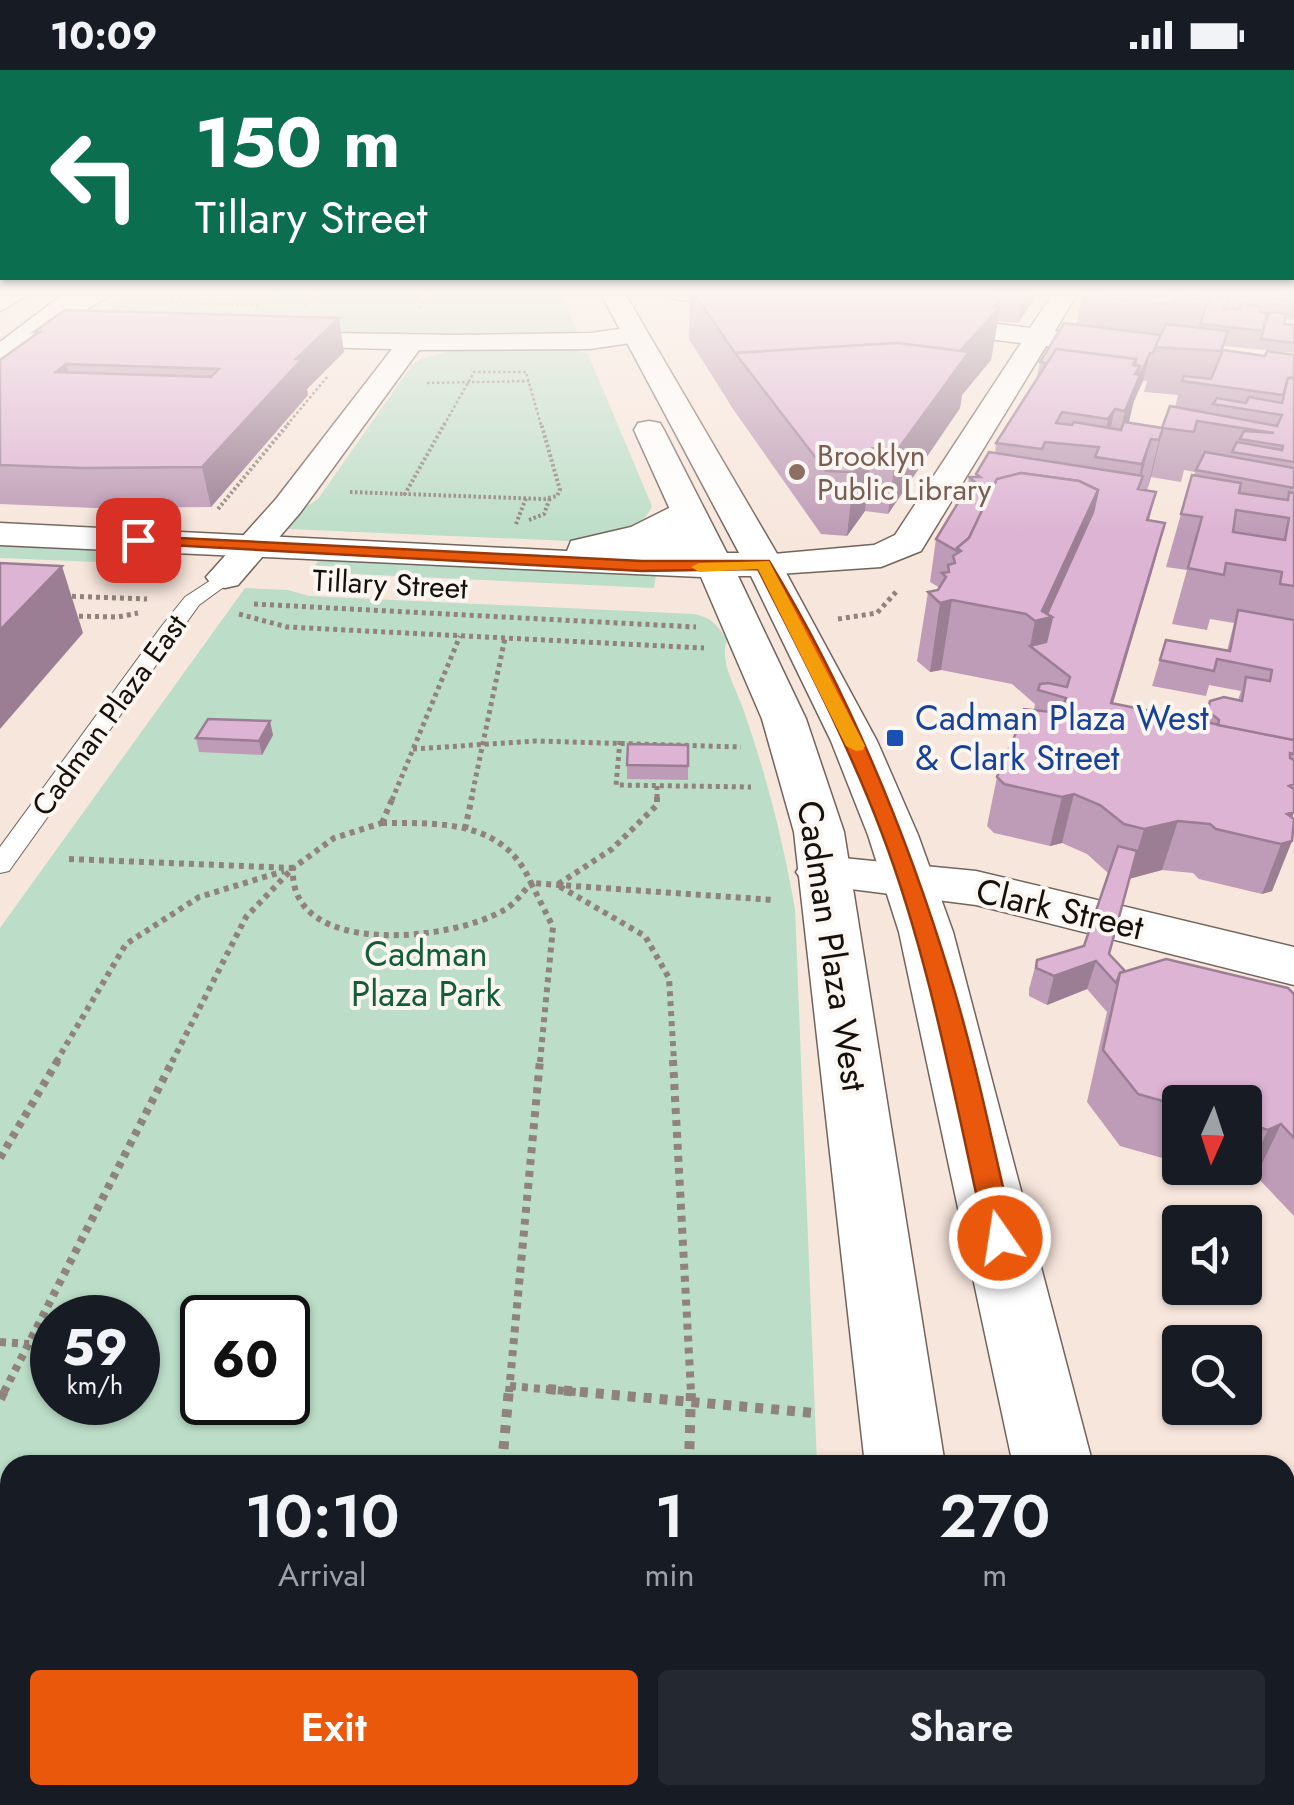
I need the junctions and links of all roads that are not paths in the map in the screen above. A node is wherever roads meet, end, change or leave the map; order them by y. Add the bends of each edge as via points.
1 (388, 373) edge
2 (643, 373) edge
3 (1015, 373) edge
4 (636, 403) dead end
5 (687, 509) junction
6 (0, 534) edge
7 (254, 545) junction
8 (484, 555) junction
9 (0, 566) edge
10 (772, 580) junction
11 (226, 595) junction
12 (714, 597) junction
13 (0, 864) edge
14 (908, 881) junction
15 (798, 886) junction
16 (1294, 966) edge
17 (904, 1455) edge
18 (1052, 1455) edge

1 - 7 main road, Cadman Plaza East
2 - 10 main road, Cadman Plaza West
3 - 10 main road, Tillary Street via 902,549
4 - 5 main road, Cadman Plaza West
5 - 8 main road via 620,542
5 - 12 main road, Cadman Plaza West
6 - 7 main road, Tillary Street
7 - 8 main road, Tillary Street
7 - 11 main road, Cadman Plaza East
8 - 12 main road, Tillary Street via 573,563
9 - 11 main road, Tillary Street
10 - 12 main road, Tillary Street
10 - 14 main road, Cadman Plaza West via 854,741
11 - 12 main road, Tillary Street
11 - 13 lane, Cadman Plaza East via 192,601
12 - 15 main road, Cadman Plaza West via 772,689 802,770 819,832
14 - 15 main road, Clark Street
14 - 16 main road, Clark Street via 976,888
14 - 18 main road, Cadman Plaza West via 940,982
15 - 17 main road, Cadman Plaza West via 844,998

